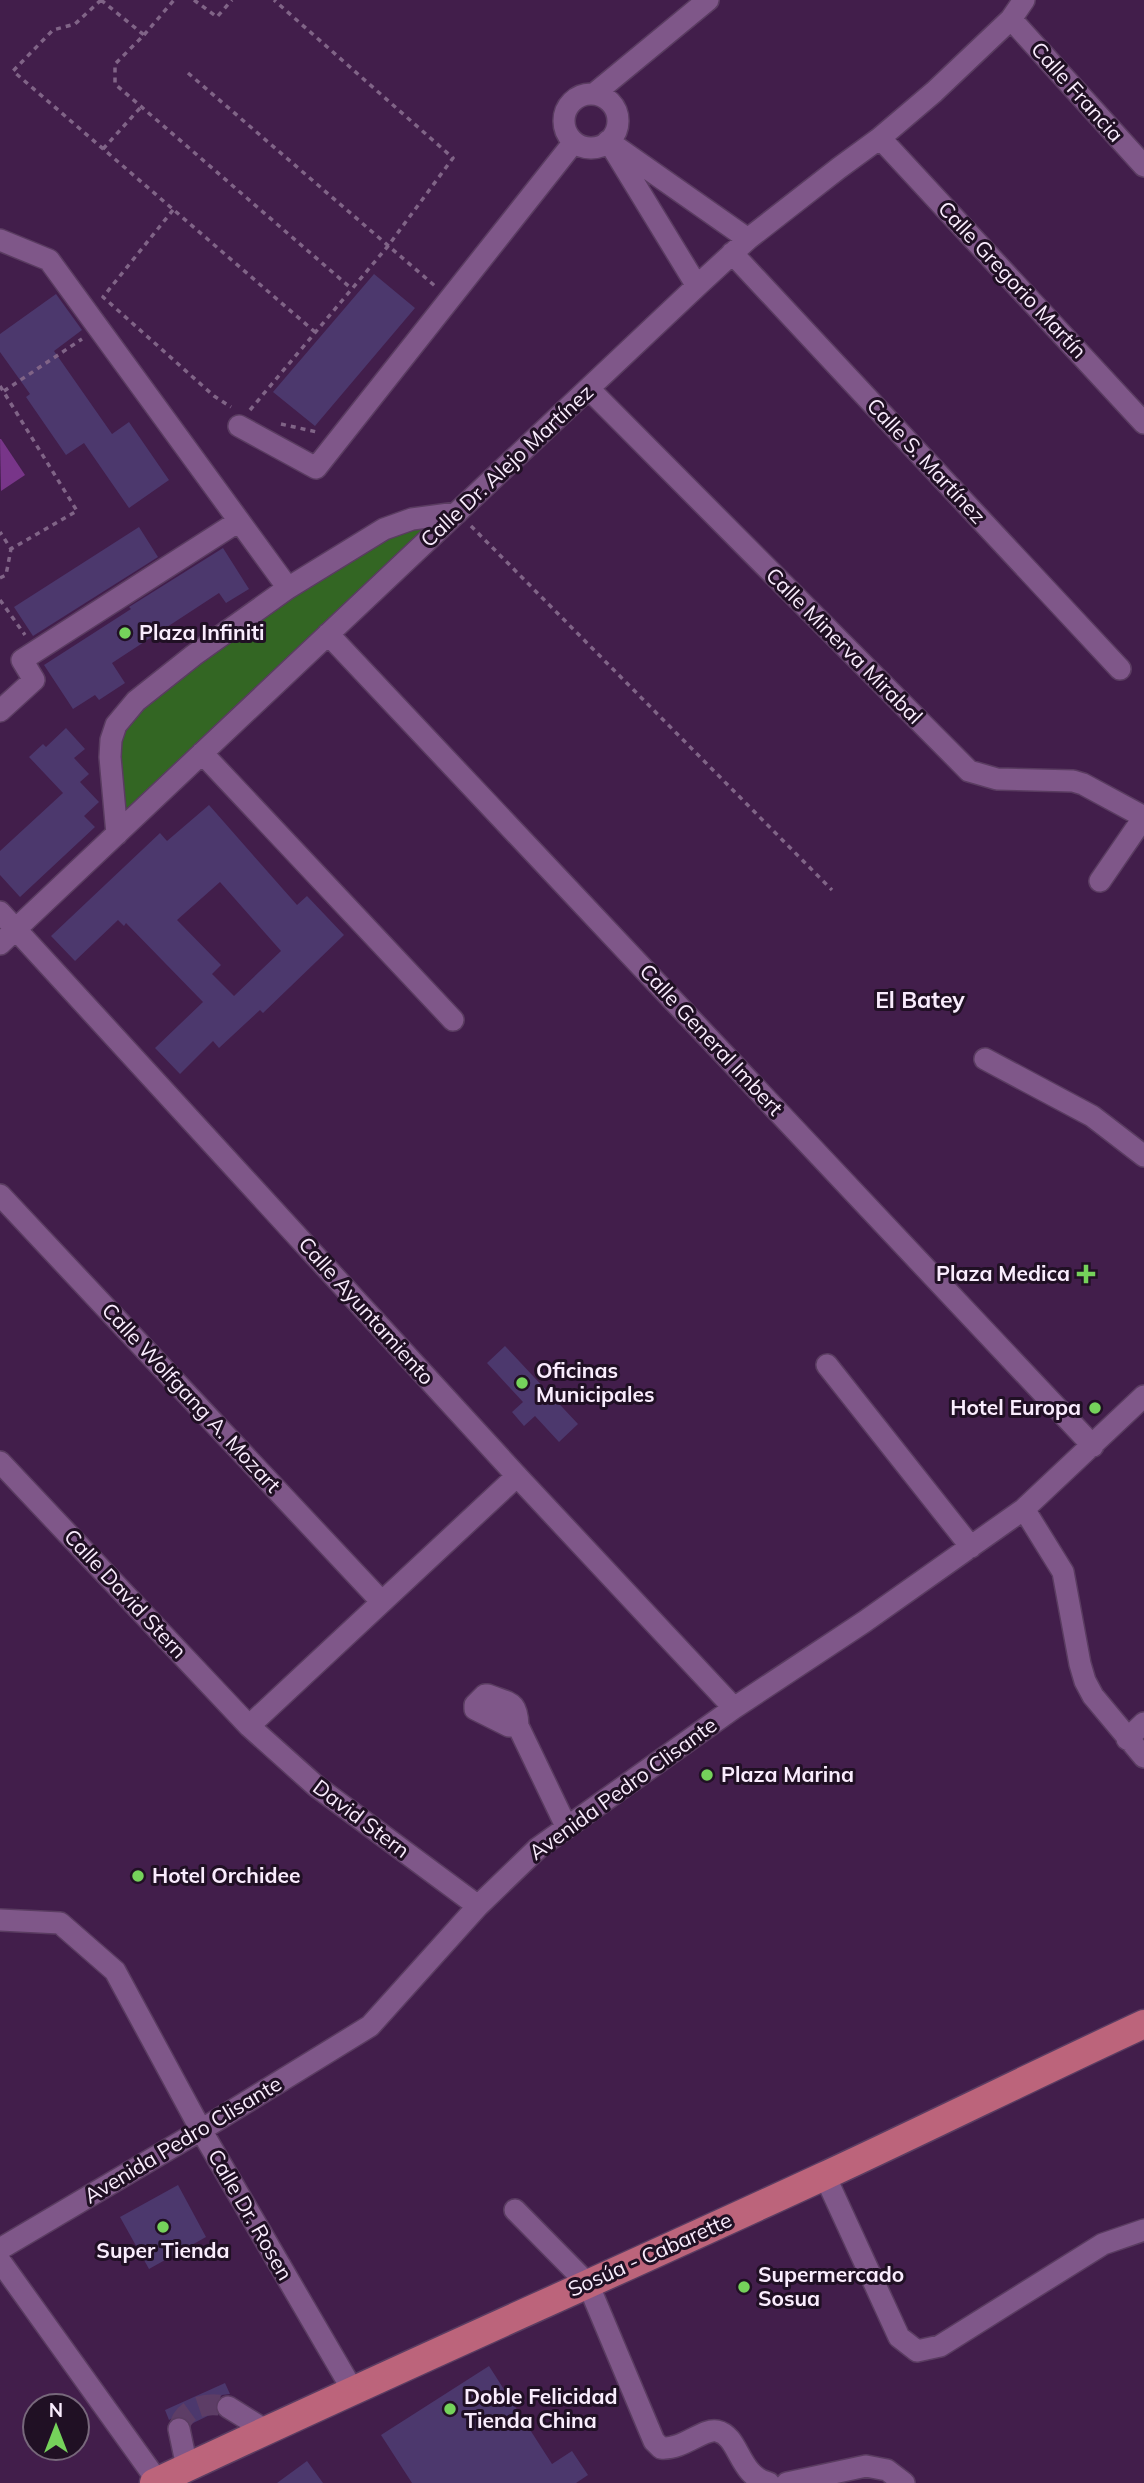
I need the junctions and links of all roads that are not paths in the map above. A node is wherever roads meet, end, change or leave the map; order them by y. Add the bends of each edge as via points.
1 (708, 0) edge
2 (1024, 0) edge
3 (1011, 19) junction
4 (594, 94) junction
5 (880, 138) junction
6 (608, 141) junction
7 (574, 142) junction
8 (1144, 166) edge
9 (748, 239) junction
10 (0, 240) edge
11 (732, 253) junction
12 (696, 286) junction
13 (589, 389) junction
14 (242, 421) road end
15 (1144, 423) edge
16 (457, 513) junction
17 (239, 521) junction
18 (288, 588) junction
19 (328, 635) junction
20 (1120, 669) dead end
21 (0, 711) edge
22 (202, 753) junction
23 (1144, 817) edge
24 (117, 834) junction
25 (1100, 881) dead end
26 (0, 912) edge
27 (16, 929) junction
28 (0, 944) edge
29 (453, 1020) dead end
30 (985, 1059) dead end
31 (1144, 1156) edge
32 (0, 1195) edge
33 (827, 1366) dead end
34 (1144, 1396) edge
35 (1093, 1446) junction
36 (0, 1462) edge
37 (517, 1476) junction
38 (1024, 1509) junction
39 (971, 1547) junction
40 (381, 1601) junction
41 (734, 1708) junction
42 (1144, 1723) edge
43 (249, 1726) junction
44 (518, 1726) dead end
45 (1127, 1740) junction
46 (1144, 1758) edge
47 (566, 1826) junction
48 (478, 1906) junction
49 (0, 1920) edge
50 (1144, 2024) edge
51 (201, 2130) junction
52 (825, 2176) junction
53 (515, 2210) dead end
54 (1144, 2230) edge
55 (0, 2249) edge
56 (0, 2261) edge
57 (587, 2284) junction
58 (352, 2389) junction
59 (228, 2407) tunnel mouth
60 (179, 2428) dead end
61 (265, 2430) junction
62 (187, 2467) junction
63 (157, 2482) edge
64 (769, 2483) edge
65 (787, 2483) edge
66 (904, 2483) edge

1 - 4 street
2 - 3 street, Calle Dr. Alejo Martínez
3 - 5 street, Calle Dr. Alejo Martínez
3 - 8 street, Calle Francia
4 - 6 street via 615,108 617,126
4 - 7 street via 577,98 566,111 565,127
5 - 9 street, Calle Dr. Alejo Martínez
5 - 15 street, Calle Gregorio Martín
6 - 7 street via 592,148
6 - 9 street
6 - 12 street
7 - 14 street via 316,468
9 - 11 street, Calle Dr. Alejo Martínez
10 - 17 street via 49,260
11 - 12 street, Calle Dr. Alejo Martínez
11 - 20 street, Calle S. Martínez
12 - 13 street, Calle Dr. Alejo Martínez
13 - 16 street, Calle Dr. Alejo Martínez
13 - 23 street, Calle Minerva Mirabal via 969,771 997,779 1073,781
16 - 18 street via 412,519 384,529
16 - 19 street, Calle Dr. Alejo Martínez
17 - 18 street
17 - 21 street via 22,660 34,680
18 - 24 street via 136,701 116,725 110,757
19 - 22 street, Calle Dr. Alejo Martínez
19 - 35 street, Calle General Imbert
22 - 24 street, Calle Dr. Alejo Martínez
22 - 29 street
23 - 25 street
24 - 27 street, Calle Dr. Alejo Martínez
26 - 27 street, Calle Ayuntamiento
27 - 28 street, Calle Dr. Alejo Martínez
27 - 37 street, Calle Ayuntamiento
30 - 31 street via 1092,1116
32 - 40 street, Calle Wolfgang A. Mozart
33 - 39 street
34 - 35 street, Avenida Pedro Clisante
35 - 38 street, Avenida Pedro Clisante
36 - 43 street, Calle David Stern
37 - 40 street
37 - 41 street, Calle Ayuntamiento
38 - 39 street, Avenida Pedro Clisante
38 - 45 street via 1063,1572 1085,1681
39 - 41 street, Avenida Pedro Clisante
40 - 43 street
41 - 47 street, Avenida Pedro Clisante
42 - 45 street
43 - 48 street, David Stern via 316,1786
44 - 47 street
45 - 46 street
47 - 48 street, Avenida Pedro Clisante
48 - 51 street, Avenida Pedro Clisante via 370,2026
49 - 51 street, Calle Dr. Rosen via 60,1923 115,1971
50 - 52 main road, Sosúa - Cabarette
51 - 55 street, Avenida Pedro Clisante
51 - 58 street, Calle Dr. Rosen
52 - 54 street via 899,2337 917,2351 940,2346 1103,2244
52 - 57 main road, Sosúa - Cabarette
53 - 57 street
56 - 63 street
57 - 58 main road, Sosúa - Cabarette
57 - 64 street via 654,2441 661,2448 674,2449 716,2431 728,2436 751,2475
58 - 61 main road, Sosúa - Cabarette
59 - 61 street
60 - 62 street
61 - 62 main road, Sosúa - Cabarette
62 - 63 main road, Sosúa - Cabarette
65 - 66 street via 866,2466 887,2470

